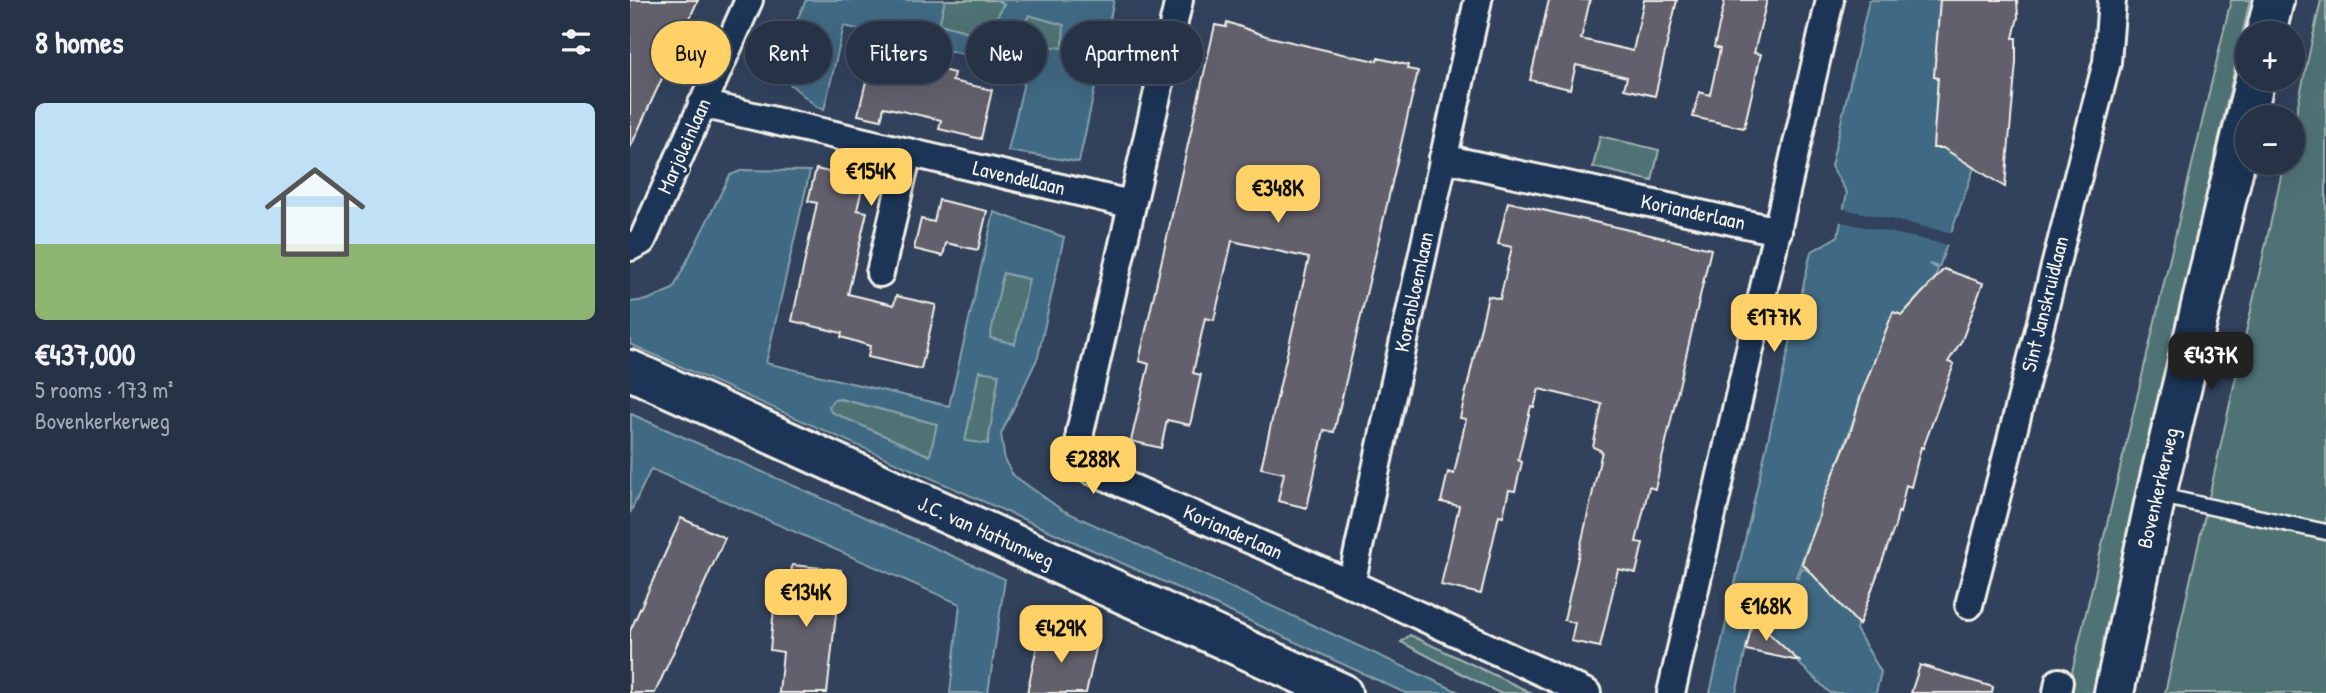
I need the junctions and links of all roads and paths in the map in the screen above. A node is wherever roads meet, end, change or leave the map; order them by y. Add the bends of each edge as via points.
1 (749, 0) edge
2 (1179, 0) edge
3 (1478, 0) edge
4 (1830, 0) edge
5 (2112, 0) edge
6 (2274, 0) edge
7 (2269, 21) edge
8 (2252, 91) edge
9 (702, 104) junction
10 (908, 152) junction
11 (1443, 158) junction
12 (1130, 204) junction
13 (1778, 231) junction
14 (630, 247) edge
15 (880, 273) dead end
16 (630, 370) edge
17 (2156, 495) junction
18 (2326, 532) edge
19 (1351, 584) junction
20 (1969, 605) dead end
21 (1342, 693) edge
22 (1587, 693) edge
23 (1671, 693) edge
24 (2113, 693) edge

1 - 9 street, Marjoleinlaan
2 - 12 street, Korianderlaan
3 - 11 street, Korenbloemlaan
4 - 13 street
5 - 20 street, Sint Janskruidlaan via 2107,62
6 - 7 street
8 - 17 street, Bovenkerkerweg
9 - 10 street, Lavendellaan
9 - 14 street, Marjoleinlaan via 642,241
10 - 12 street, Lavendellaan
10 - 15 street
11 - 13 street, Korianderlaan
11 - 19 street, Korenbloemlaan
12 - 19 street, Korianderlaan via 1080,432 1080,460 1091,470
13 - 23 street
16 - 21 street, J.C. van Hattumweg
17 - 18 lane
17 - 24 street, Bovenkerkerweg
19 - 22 street, Korianderlaan

